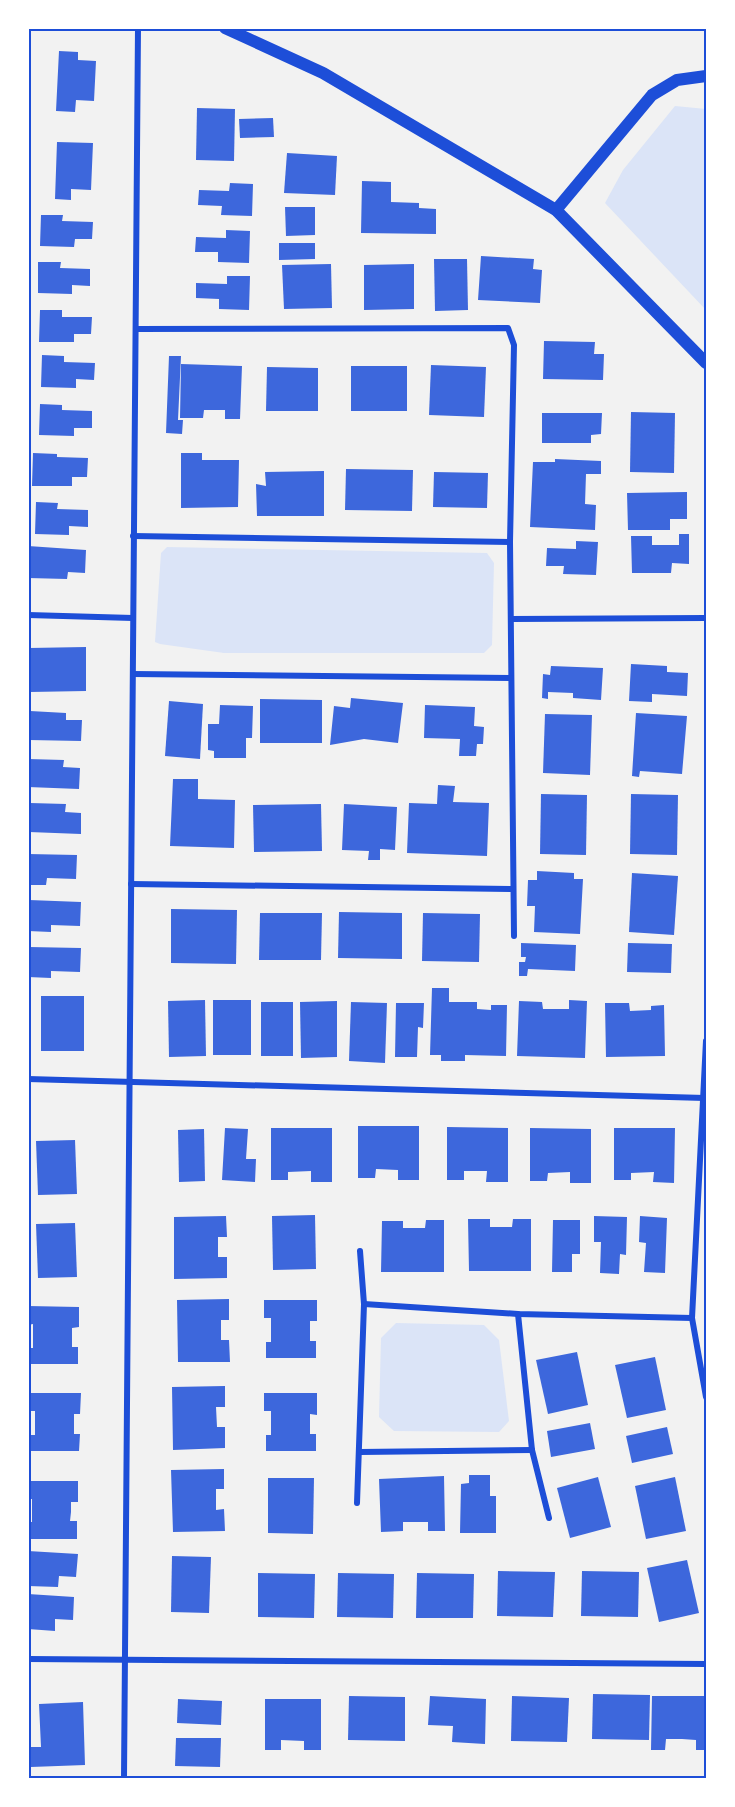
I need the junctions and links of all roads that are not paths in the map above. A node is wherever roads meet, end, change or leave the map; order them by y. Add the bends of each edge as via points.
1 (138, 28) edge
2 (225, 28) edge
3 (706, 76) edge
4 (556, 210) junction
5 (136, 328) junction
6 (706, 363) edge
7 (133, 536) junction
8 (510, 542) junction
9 (28, 615) edge
10 (133, 618) junction
11 (706, 618) edge
12 (511, 619) junction
13 (133, 674) junction
14 (511, 678) junction
15 (131, 884) junction
16 (513, 889) junction
17 (514, 936) dead end
18 (706, 1041) edge
19 (28, 1079) edge
20 (129, 1082) junction
21 (705, 1098) junction
22 (360, 1251) dead end
23 (364, 1304) junction
24 (518, 1314) junction
25 (692, 1318) junction
26 (706, 1397) edge
27 (532, 1450) junction
28 (360, 1452) junction
29 (357, 1503) dead end
30 (549, 1518) dead end
31 (28, 1659) edge
32 (125, 1660) junction
33 (706, 1664) edge
34 (124, 1779) edge

1 - 5 street
2 - 4 main road via 324,73
3 - 4 main road via 677,80 652,95
4 - 6 main road
5 - 7 street
5 - 8 street via 508,328 514,345
7 - 8 street
7 - 10 street
8 - 12 street
9 - 10 street
10 - 13 street
11 - 12 street
12 - 14 street
13 - 14 street
13 - 15 street
14 - 16 street
15 - 16 street
15 - 20 street
16 - 17 street
18 - 21 street
19 - 20 street
20 - 21 street
20 - 32 street
21 - 25 street
22 - 23 street
23 - 24 street
23 - 28 street
24 - 25 street
24 - 27 street
25 - 26 street
27 - 28 street
27 - 30 street
28 - 29 street
31 - 32 street
32 - 33 street
32 - 34 street

